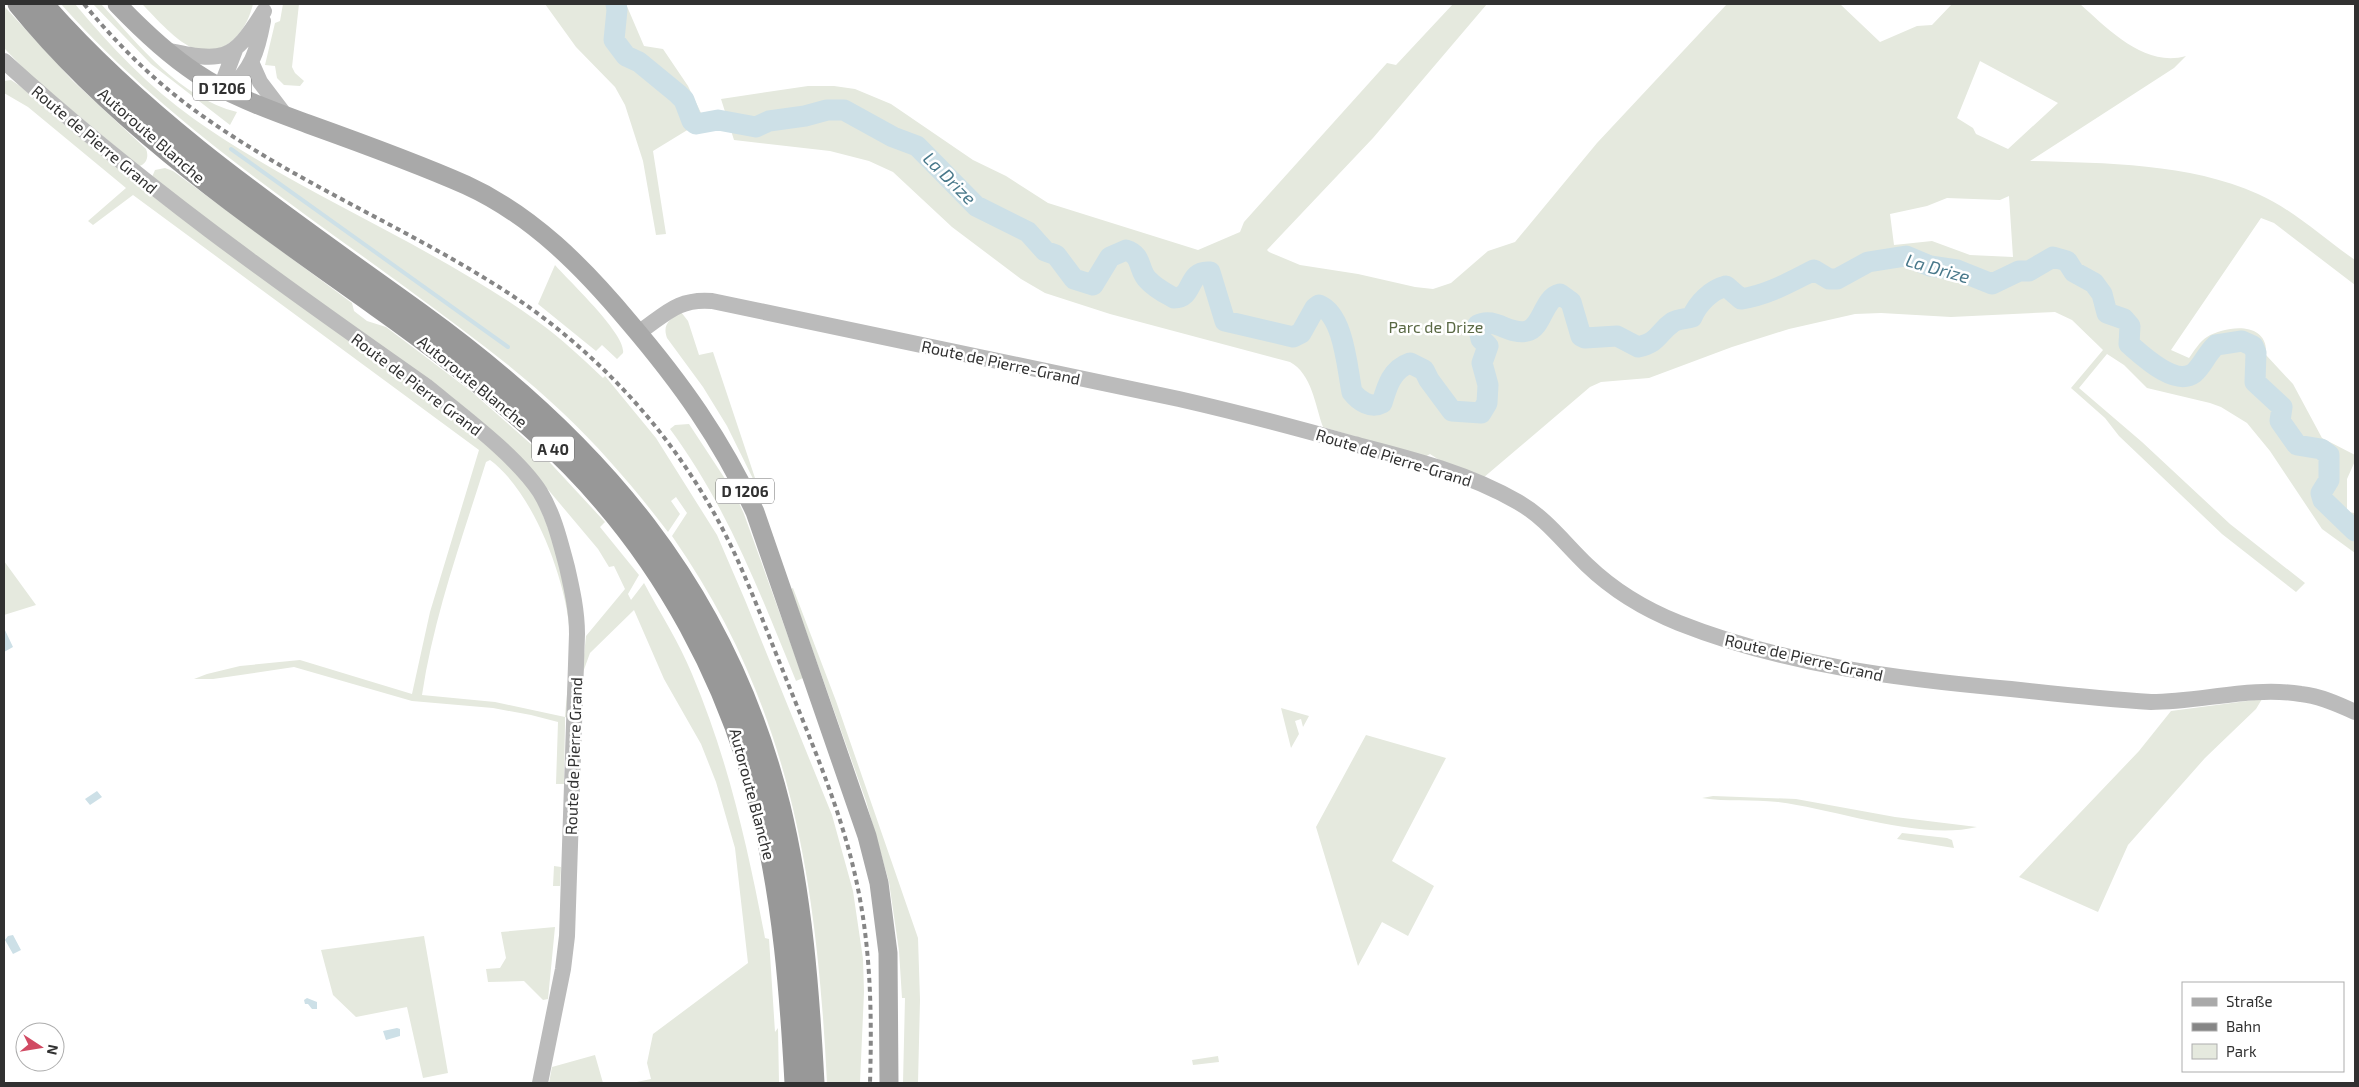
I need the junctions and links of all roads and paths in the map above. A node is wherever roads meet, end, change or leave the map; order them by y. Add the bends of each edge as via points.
1 (18, 4) edge
2 (44, 4) edge
3 (117, 4) edge
4 (265, 8) edge
5 (165, 50) junction
6 (235, 50) junction
7 (4, 62) edge
8 (252, 64) junction
9 (224, 89) junction
10 (285, 115) junction
11 (638, 333) junction
12 (2355, 712) edge
13 (540, 1083) edge
14 (795, 1083) edge
15 (814, 1083) edge
16 (890, 1083) edge

1 - 14 highway, Autoroute Blanche / A 40 via 57,49 108,99 180,162 422,340 520,418 591,487 640,549 666,586 701,649 748,764 767,838 780,917
2 - 15 highway, Autoroute Blanche / A 40 via 115,79 196,150 424,316 540,410 599,467 679,570 718,638 747,703 768,764 786,833 799,913
3 - 5 main road, D 1206
4 - 6 street via 252,31
4 - 8 street
5 - 6 street via 208,58 224,56
5 - 9 main road, D 1206
6 - 9 street
7 - 13 street, Route de Pierre Grand via 140,179 457,411 518,466 545,502 562,546 574,596 577,628 567,936
8 - 9 street via 243,77
8 - 10 street via 260,82
9 - 10 main road, D 1206
10 - 11 main road, D 1206 via 438,173 510,209 570,258
11 - 12 street, Route de Pierre-Grand via 673,307 695,300 712,301 1248,414 1407,458 1476,482 1521,504 1553,529 1605,581 1640,604 1700,630 1794,658 1899,678 2151,702 2288,692 2316,697
11 - 16 main road, D 1206 via 691,398 736,471 755,512 861,816 878,883 887,939

